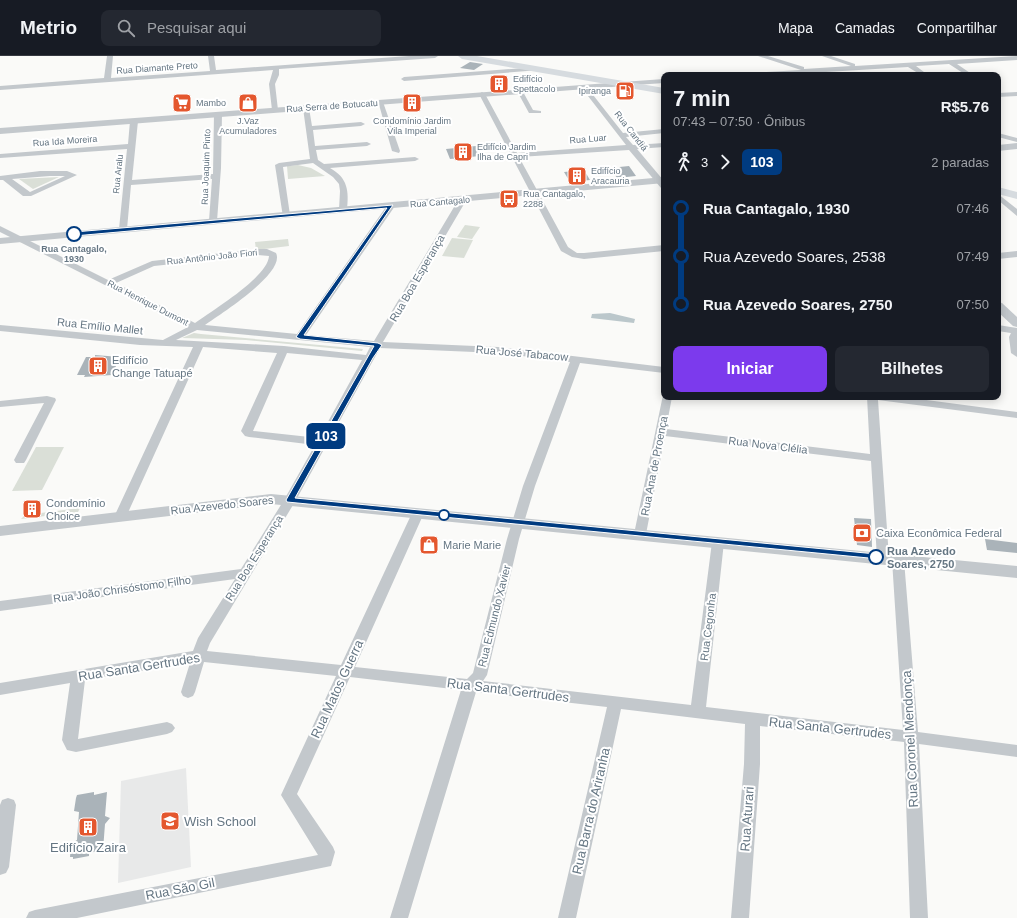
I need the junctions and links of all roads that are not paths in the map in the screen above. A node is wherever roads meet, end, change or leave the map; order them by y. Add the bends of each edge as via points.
1 (110, 56) edge
2 (211, 56) edge
3 (435, 56) edge
4 (462, 56) edge
5 (761, 56) edge
6 (825, 56) edge
7 (922, 57) edge
8 (1015, 58) edge
9 (949, 61) junction
10 (934, 62) junction
11 (908, 64) junction
12 (857, 67) junction
13 (276, 68) junction
14 (538, 69) junction
15 (809, 71) junction
16 (793, 72) edge
17 (863, 72) edge
18 (920, 72) edge
19 (966, 72) edge
20 (213, 73) junction
21 (404, 79) dead end
22 (107, 81) junction
23 (661, 81) edge
24 (622, 84) junction
25 (584, 87) junction
26 (0, 88) edge
27 (661, 90) edge
28 (520, 91) junction
29 (482, 94) junction
30 (1017, 94) edge
31 (1001, 95) edge
32 (380, 102) junction
33 (306, 108) junction
34 (275, 110) junction
35 (539, 112) dead end
36 (218, 114) junction
37 (134, 120) junction
38 (361, 124) dead end
39 (309, 128) junction
40 (0, 131) edge
41 (661, 131) edge
42 (620, 135) junction
43 (1001, 136) edge
44 (1017, 140) edge
45 (367, 144) dead end
46 (661, 145) edge
47 (131, 146) junction
48 (1017, 146) edge
49 (630, 147) junction
50 (312, 148) junction
51 (1001, 148) edge
52 (396, 151) dead end
53 (514, 155) junction
54 (0, 156) edge
55 (415, 159) dead end
56 (314, 161) junction
57 (322, 166) junction
58 (216, 176) junction
59 (2, 177) edge
60 (661, 181) edge
61 (661, 182) edge
62 (127, 183) junction
63 (1001, 191) edge
64 (535, 193) junction
65 (1001, 196) edge
66 (1017, 196) edge
67 (463, 199) junction
68 (1001, 199) edge
69 (391, 206) junction
70 (343, 210) junction
71 (1017, 213) edge
72 (286, 215) junction
73 (213, 221) junction
74 (0, 229) edge
75 (123, 229) junction
76 (18, 239) junction
77 (0, 241) edge
78 (661, 248) edge
79 (1017, 254) edge
80 (1001, 256) edge
81 (108, 283) junction
82 (1001, 309) edge
83 (1017, 323) edge
84 (196, 327) junction
85 (0, 328) edge
86 (1001, 329) edge
87 (1017, 334) edge
88 (300, 337) junction
89 (166, 343) junction
90 (199, 344) junction
91 (378, 345) junction
92 (284, 349) junction
93 (1017, 353) edge
94 (369, 358) junction
95 (576, 358) junction
96 (661, 370) edge
97 (666, 400) edge
98 (872, 400) edge
99 (902, 400) edge
100 (0, 404) edge
101 (1017, 415) edge
102 (661, 432) junction
103 (322, 442) junction
104 (876, 458) junction
105 (20, 460) dead end
106 (290, 500) junction
107 (418, 513) junction
108 (120, 517) junction
109 (518, 523) junction
110 (0, 531) edge
111 (640, 534) junction
112 (718, 542) junction
113 (891, 559) junction
114 (1017, 572) edge
115 (244, 573) junction
116 (0, 606) edge
117 (198, 656) junction
118 (345, 671) junction
119 (78, 677) junction
120 (470, 686) junction
121 (0, 689) edge
122 (188, 692) dead end
123 (615, 703) junction
124 (698, 713) junction
125 (753, 720) junction
126 (168, 728) dead end
127 (911, 737) junction
128 (1017, 751) edge
129 (8, 805) dead end
130 (325, 860) joint
131 (0, 867) edge
132 (35, 918) edge
133 (399, 918) edge
134 (567, 918) edge
135 (740, 918) edge
136 (919, 918) edge

1 - 22 street
2 - 20 street
3 - 13 street, Rua Diamante Preto
4 - 14 main road
5 - 15 street
6 - 12 street
7 - 10 street
8 - 9 street
9 - 10 street
9 - 19 street
10 - 11 street
11 - 12 street
11 - 18 street
12 - 15 street
12 - 17 street
13 - 20 street, Rua Diamante Preto
13 - 34 street via 272,84
14 - 21 street
14 - 24 main road
15 - 16 street
20 - 22 street, Rua Diamante Preto
22 - 26 street, Rua Diamante Preto
23 - 24 street, Rua Serra de Botucatu
24 - 25 street, Rua Serra de Botucatu
24 - 27 main road
25 - 28 street, Rua Serra de Botucatu
25 - 42 street, Rua Candiá
28 - 29 street, Rua Serra de Botucatu
28 - 35 street via 531,112
29 - 32 street, Rua Serra de Botucatu
29 - 53 street
30 - 31 street
32 - 33 street, Rua Serra de Botucatu
32 - 52 street
33 - 34 street, Rua Serra de Botucatu
33 - 39 street
34 - 36 street, Rua Serra de Botucatu
36 - 37 street, Rua Serra de Botucatu
36 - 58 street, Rua Joaquim Pinto
37 - 40 street, Rua Serra de Botucatu
37 - 47 street, Rua Aralu
38 - 39 street
39 - 50 street
41 - 42 street
42 - 49 street, Rua Candiá
43 - 44 street
45 - 50 street
46 - 49 street, Rua Luar
47 - 54 street, Rua Ida Moreira
47 - 62 street, Rua Aralu
48 - 51 street
49 - 53 street, Rua Luar
49 - 60 street, Rua Candiá
50 - 56 street
53 - 64 street
55 - 57 street
56 - 57 street
56 - 72 street via 279,165
57 - 70 street via 344,185
58 - 62 street
58 - 73 street, Rua Joaquim Pinto
59 - 59 street via 26,194 31,194 73,175
61 - 64 street, Rua Cantagalo
62 - 75 street, Rua Aralu
63 - 66 main road
64 - 67 street, Rua Cantagalo
64 - 78 street via 564,249 575,255
65 - 66 main road
67 - 69 street, Rua Cantagalo
67 - 91 street, Rua Boa Esperança
68 - 71 street
69 - 70 street, Rua Cantagalo
69 - 88 street
70 - 72 street, Rua Cantagalo
72 - 73 street, Rua Cantagalo
73 - 75 street, Rua Cantagalo
74 - 76 street, Rua Henrique Dumont
75 - 76 street, Rua Cantagalo
76 - 77 street, Rua Cantagalo
76 - 81 street, Rua Henrique Dumont
79 - 80 street
81 - 84 street, Rua Henrique Dumont
81 - 84 street, Rua Antônio João Fiori via 152,264 258,252 273,255 269,269 262,278
82 - 83 street
84 - 88 street, Rua Henrique Dumont
84 - 89 street, Rua Antônio João Fiori
85 - 89 street, Rua Emílio Mallet
86 - 87 street
87 - 93 street
88 - 91 street, Rua Henrique Dumont
89 - 90 street, Rua Emílio Mallet
90 - 92 street
90 - 108 street
91 - 94 street, Rua Boa Esperança
91 - 95 street, Rua José Tabacow via 449,347
92 - 94 street
92 - 103 street via 246,431 249,434
94 - 103 street, Rua Boa Esperança
95 - 96 street, Rua José Tabacow
95 - 109 street, Rua Edmundo Xavier
97 - 102 street, Rua Ana de Proença
98 - 104 street, Rua Coronel Mendonça
99 - 101 street
100 - 105 street via 51,400
102 - 104 street, Rua Nova Clélia
102 - 111 street, Rua Ana de Proença
103 - 106 street, Rua Boa Esperança
104 - 113 street, Rua Coronel Mendonça
106 - 107 street, Rua Azevedo Soares
106 - 108 street, Rua Azevedo Soares via 271,499
106 - 115 street, Rua Boa Esperança
107 - 109 street, Rua Azevedo Soares
107 - 118 street, Rua Matos Guerra
108 - 110 street, Rua Azevedo Soares
109 - 111 street, Rua Azevedo Soares
109 - 120 street, Rua Edmundo Xavier via 480,675
111 - 112 street, Rua Azevedo Soares
112 - 113 street, Rua Azevedo Soares
112 - 124 street, Rua Cegonha
113 - 114 street, Rua Azevedo Soares
113 - 127 street, Rua Coronel Mendonça
115 - 116 street, Rua João Chrisóstomo Filho
115 - 117 street, Rua Boa Esperança via 203,642
117 - 118 street, Rua Santa Gertrudes
117 - 119 street, Rua Santa Gertrudes
117 - 122 street, Rua Boa Esperança
118 - 120 street, Rua Santa Gertrudes
118 - 130 street, Rua Matos Guerra via 289,794 327,852
119 - 121 street, Rua Santa Gertrudes
119 - 126 street via 70,740 72,745
120 - 123 street, Rua Santa Gertrudes
120 - 133 street, Rua Edmundo Xavier
123 - 124 street, Rua Santa Gertrudes
123 - 134 street, Rua Barra do Ariranha
124 - 125 street, Rua Santa Gertrudes
125 - 127 street, Rua Santa Gertrudes
125 - 135 street, Rua Aturari
127 - 128 street, Rua Santa Gertrudes
127 - 136 street, Rua Coronel Mendonça
129 - 131 street
130 - 132 street, Rua São Gil

